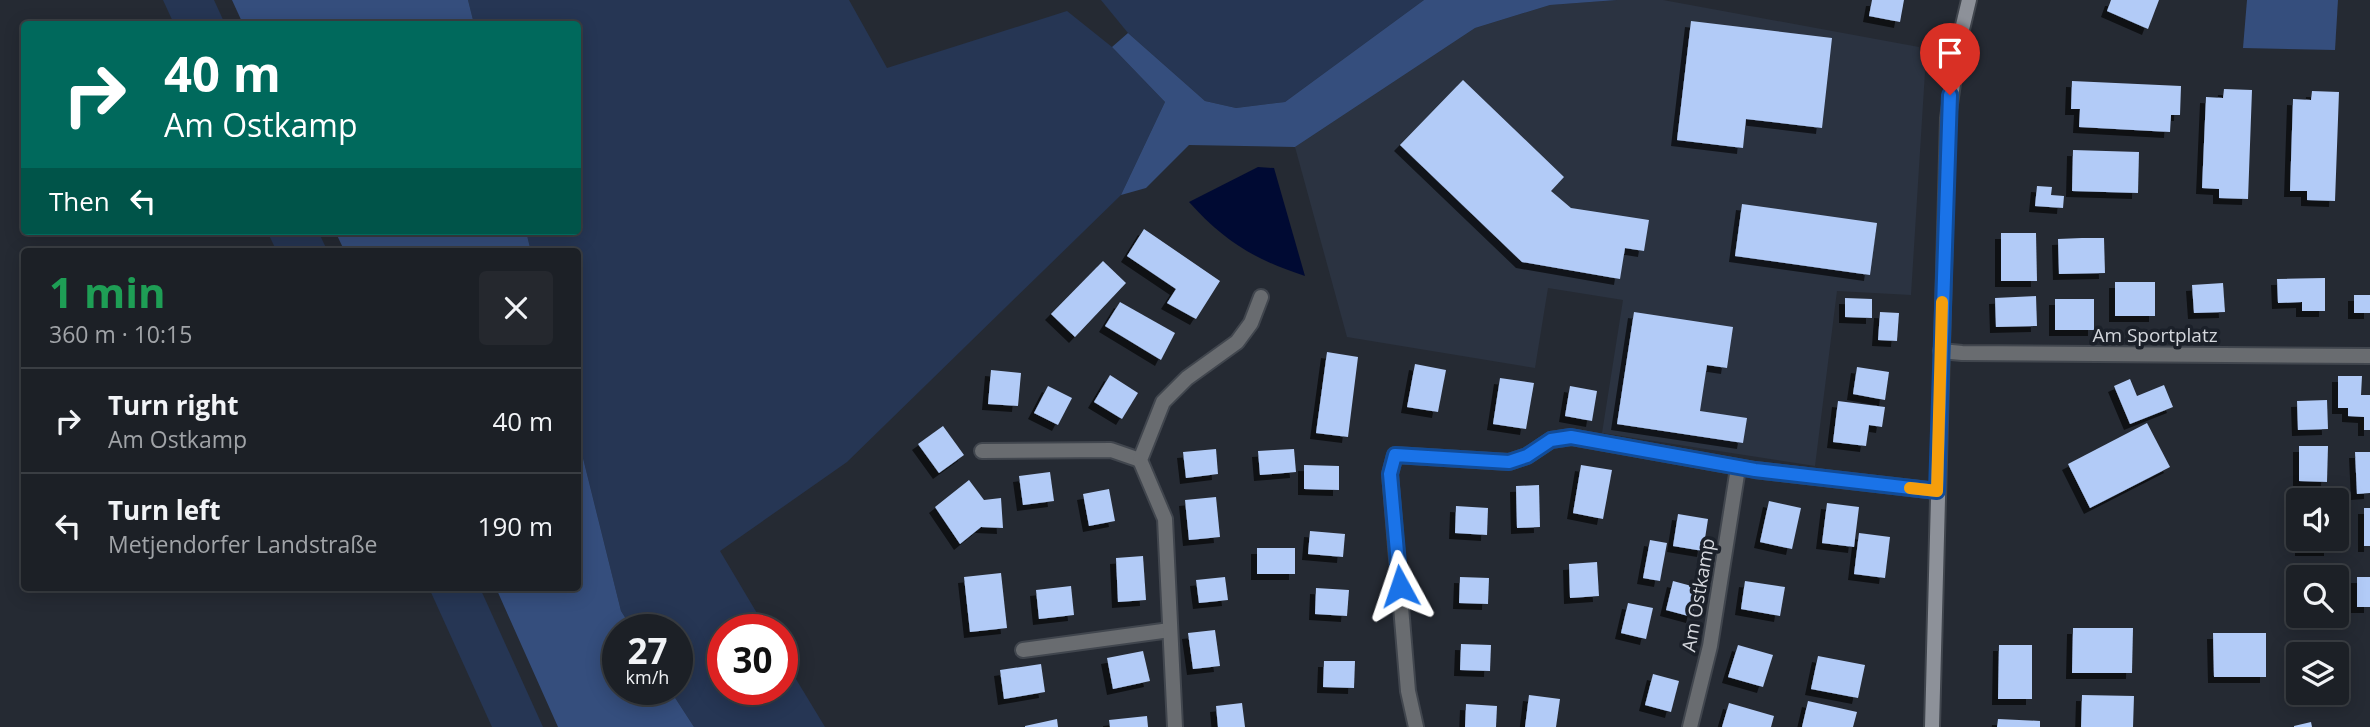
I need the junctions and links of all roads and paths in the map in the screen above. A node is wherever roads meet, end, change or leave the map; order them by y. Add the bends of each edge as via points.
1 (1969, 0) edge
2 (1261, 297) dead end
3 (1941, 351) junction
4 (2370, 356) edge
5 (982, 451) dead end
6 (1140, 460) junction
7 (1738, 468) junction
8 (1937, 491) junction
9 (1170, 630) junction
10 (1023, 650) dead end
11 (1175, 727) edge
12 (1416, 727) edge
13 (1690, 727) edge
14 (1931, 727) edge

1 - 3 main road via 1948,118
2 - 6 street via 1237,342 1187,378 1163,402
3 - 4 street, Am Sportplatz
3 - 8 main road
5 - 6 street via 1111,450
6 - 9 street via 1166,519
7 - 8 street
7 - 12 street via 1571,437 1551,440 1509,462 1395,455 1390,474 1408,691
7 - 13 street, Am Ostkamp via 1710,646
8 - 14 main road
9 - 10 street
9 - 11 street

